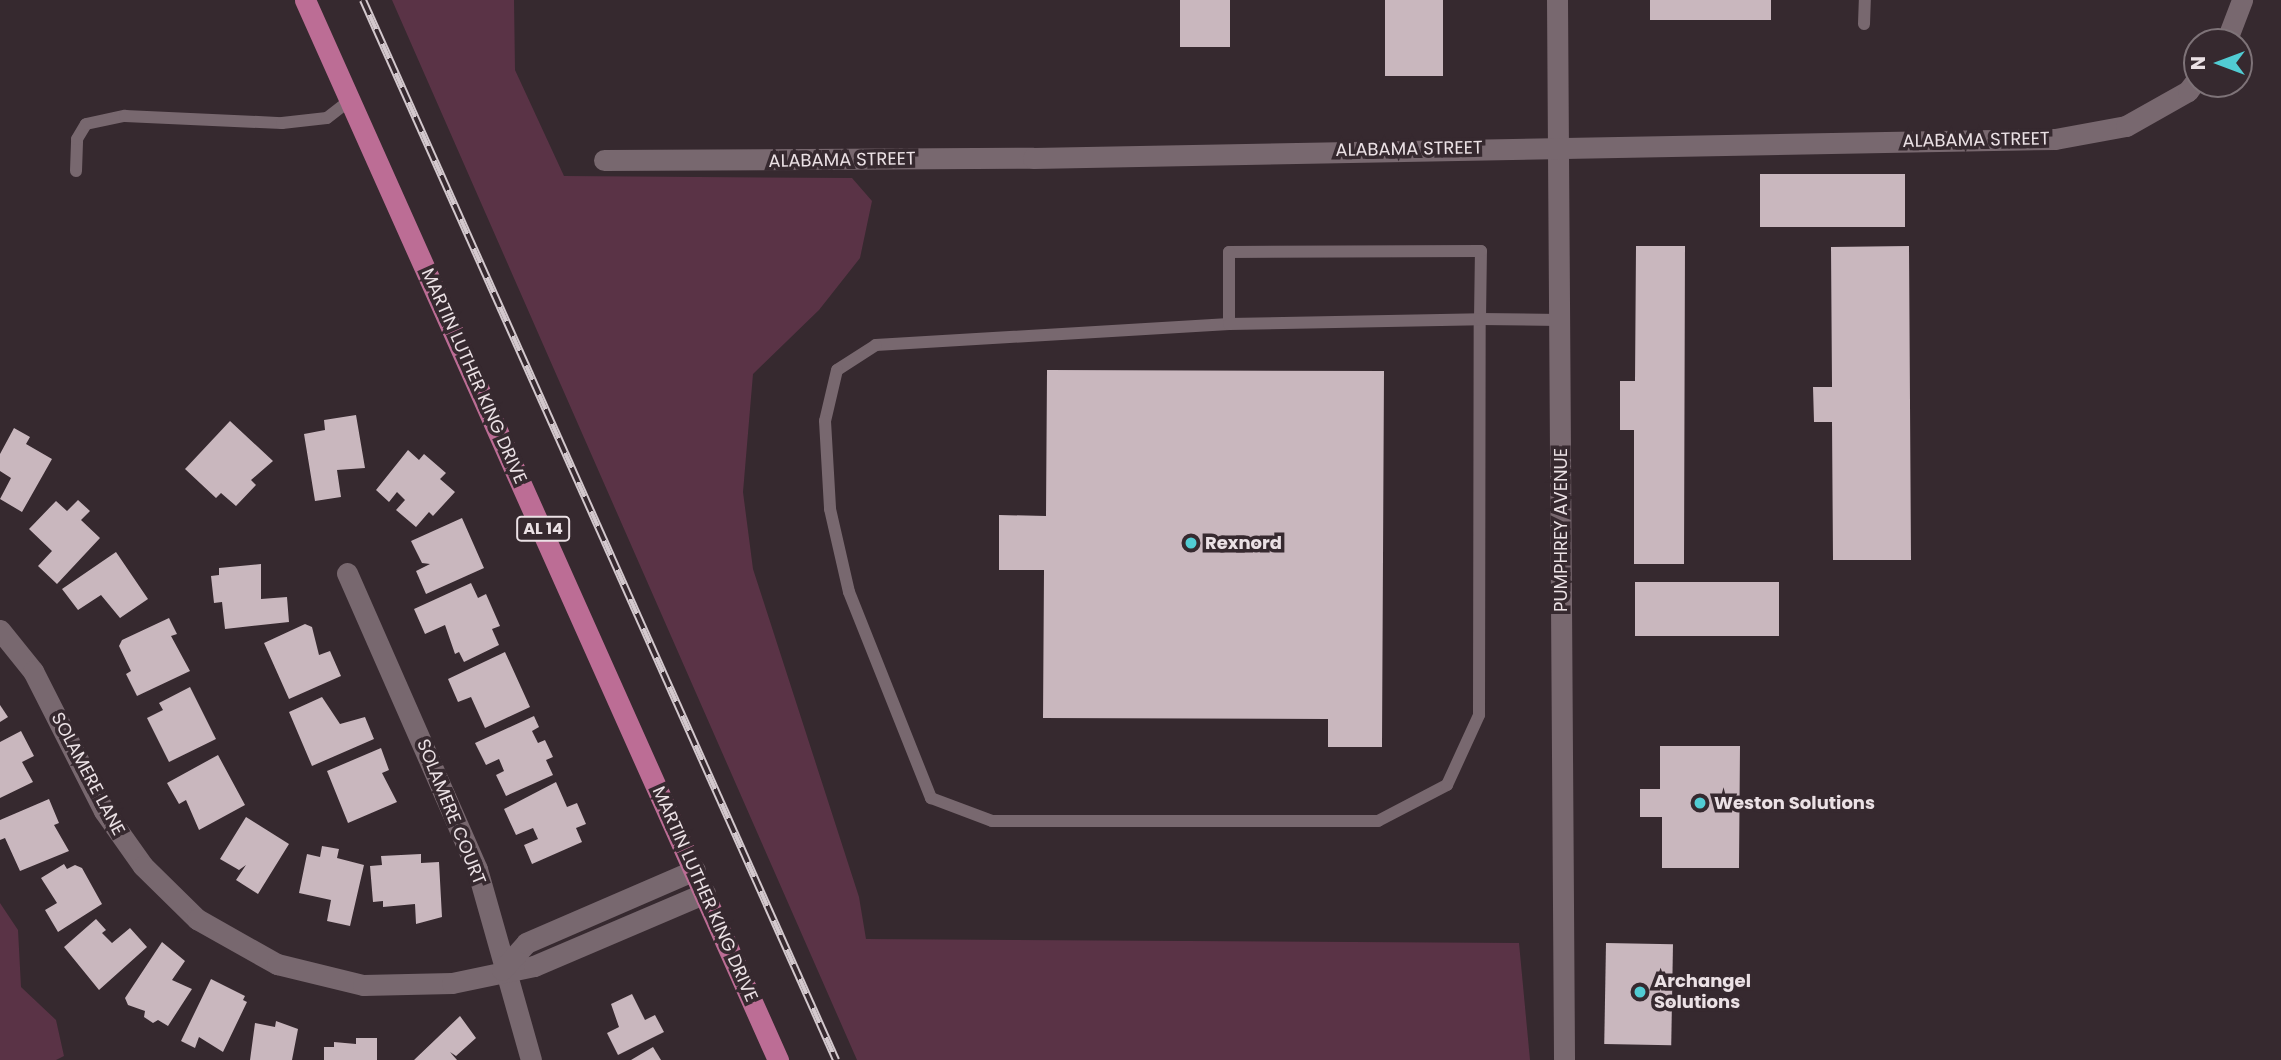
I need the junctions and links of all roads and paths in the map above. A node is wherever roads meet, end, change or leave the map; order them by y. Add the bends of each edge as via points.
1 (305, 0) edge
2 (1557, 0) edge
3 (1865, 0) edge
4 (2242, 0) edge
5 (1864, 24) dead end
6 (2231, 28) edge
7 (2183, 94) edge
8 (351, 99) junction
9 (1560, 148) junction
10 (604, 160) dead end
11 (76, 172) dead end
12 (1480, 319) junction
13 (1560, 320) junction
14 (1229, 324) junction
15 (347, 573) dead end
16 (0, 630) edge
17 (695, 870) junction
18 (705, 892) junction
19 (502, 970) junction
20 (531, 1060) edge
21 (778, 1060) edge
22 (1564, 1060) edge

1 - 8 main road, MARTIN LUTHER KING DRIVE / AL 14
2 - 9 street, PUMPHREY AVENUE
3 - 5 lane
4 - 6 street
7 - 9 street, ALABAMA STREET via 2126,127 2055,138
8 - 11 lane via 327,118 282,123 125,116 86,124 77,139
8 - 17 main road, MARTIN LUTHER KING DRIVE / AL 14
9 - 10 street, ALABAMA STREET
9 - 13 street, PUMPHREY AVENUE
12 - 13 lane
12 - 14 lane
12 - 14 lane via 1481,251 1229,252
12 - 14 lane via 1479,715 1447,785 1378,821 992,821 931,798 849,592 830,509 825,421 837,370 876,345
13 - 22 street, PUMPHREY AVENUE
15 - 19 street, SOLAMERE COURT via 477,869
16 - 19 street, SOLAMERE LANE via 33,671 124,842 175,901 227,940 286,967 363,985 431,986
17 - 18 main road, MARTIN LUTHER KING DRIVE / AL 14
17 - 19 street via 526,943
18 - 19 street, SOLAMERE LANE via 534,965
18 - 21 main road, MARTIN LUTHER KING DRIVE / AL 14
19 - 20 street, SOLAMERE COURT

